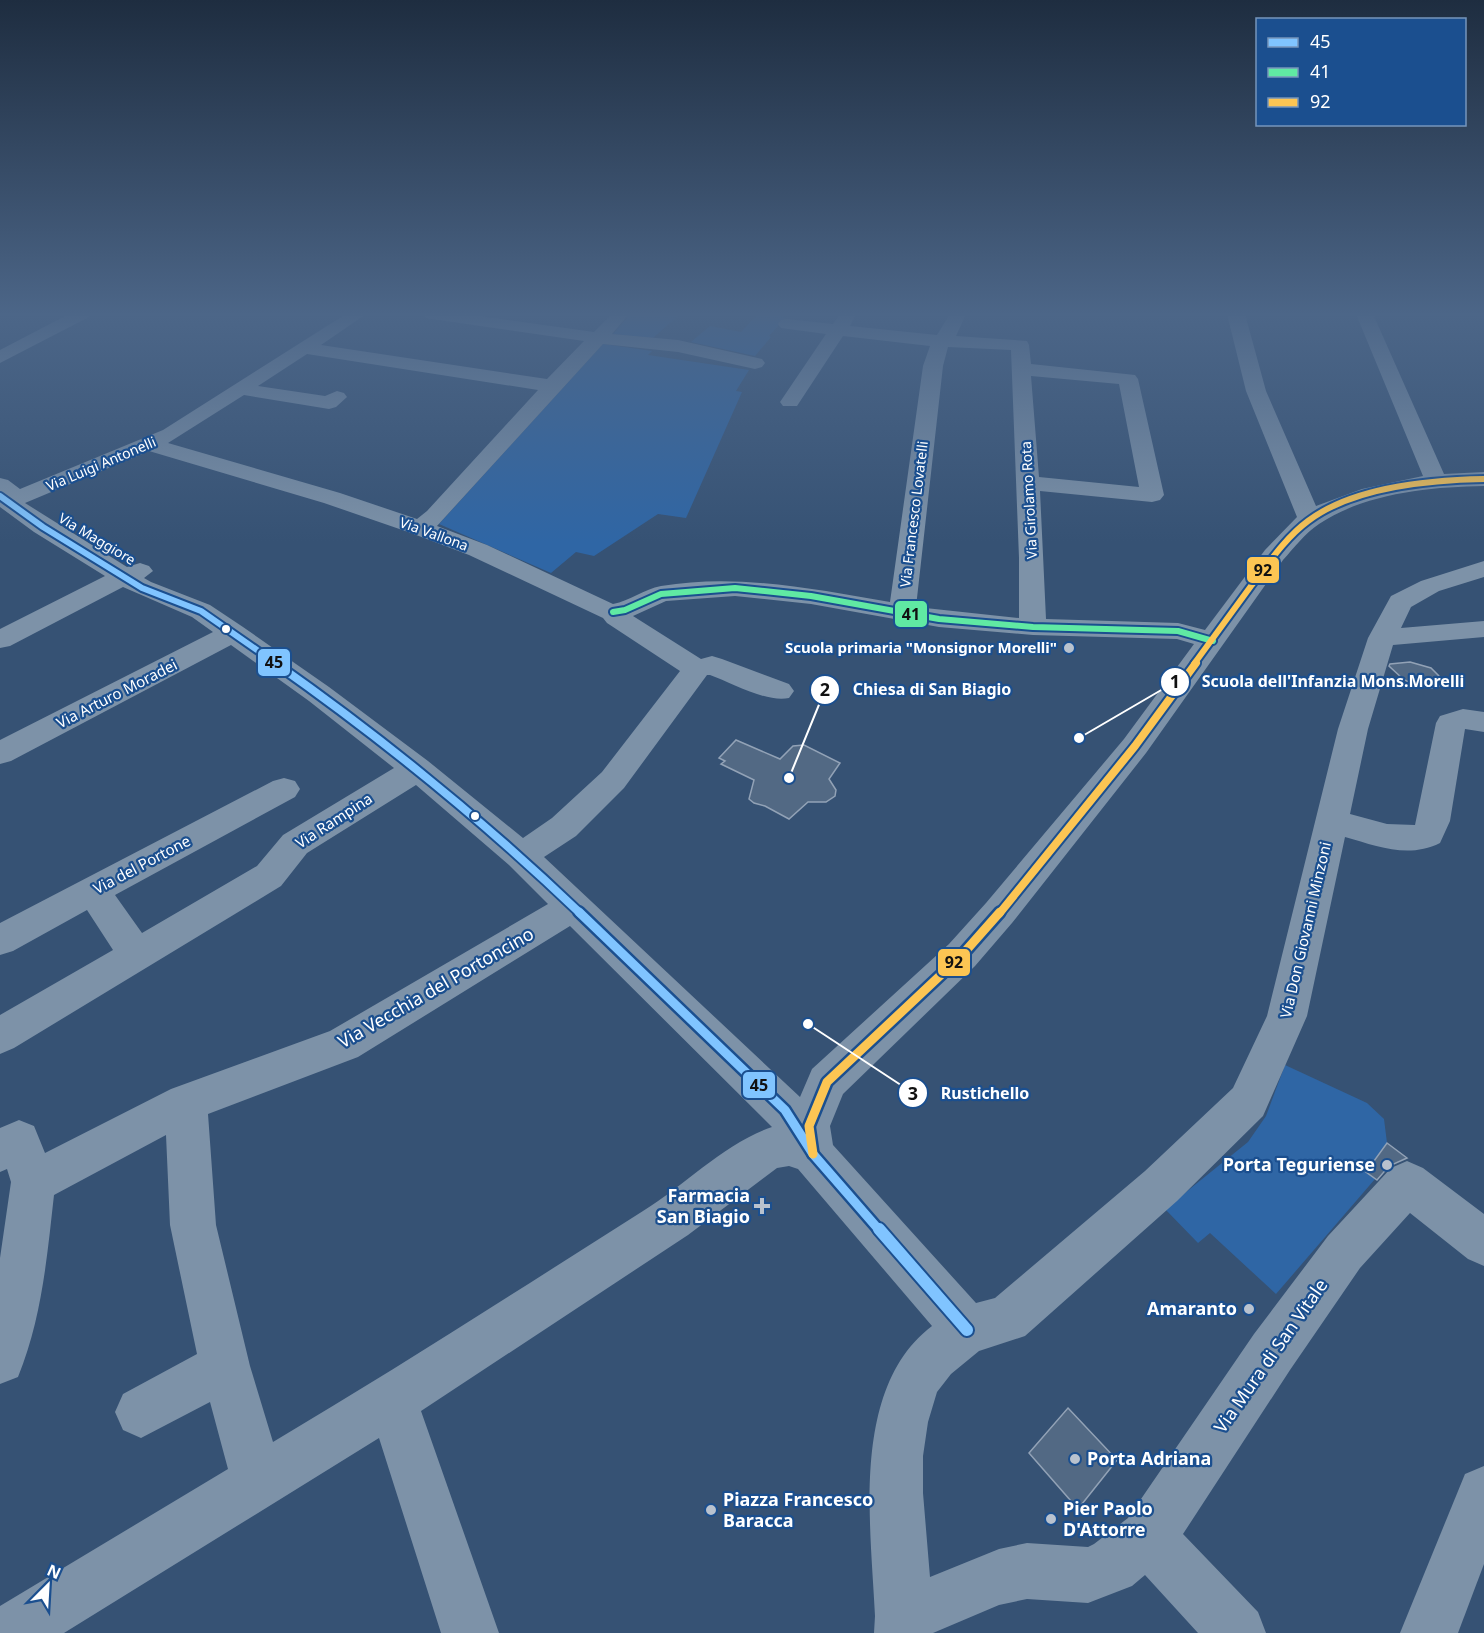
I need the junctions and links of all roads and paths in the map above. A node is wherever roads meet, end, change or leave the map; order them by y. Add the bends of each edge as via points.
1 (239, 390) edge
2 (248, 390) edge
3 (548, 390) edge
4 (798, 390) edge
5 (930, 390) edge
6 (1023, 390) edge
7 (1130, 390) edge
8 (1256, 390) edge
9 (1397, 390) edge
10 (337, 397) dead end
11 (790, 402) dead end
12 (150, 444) junction
13 (0, 478) edge
14 (1484, 479) edge
15 (1436, 481) junction
16 (1027, 483) junction
17 (0, 485) edge
18 (0, 496) edge
19 (31, 506) junction
20 (1310, 519) junction
21 (0, 527) edge
22 (420, 528) junction
23 (1484, 569) edge
24 (136, 574) junction
25 (613, 612) junction
26 (902, 613) junction
27 (1033, 627) junction
28 (1484, 629) edge
29 (233, 633) junction
30 (1382, 638) junction
31 (0, 640) edge
32 (1213, 641) junction
33 (697, 669) junction
34 (779, 691) dead end
35 (1484, 722) edge
36 (0, 753) edge
37 (417, 770) junction
38 (284, 789) dead end
39 (1331, 826) junction
40 (521, 856) junction
41 (93, 891) junction
42 (574, 906) junction
43 (0, 940) edge
44 (136, 955) junction
45 (0, 1036) edge
46 (752, 1076) junction
47 (826, 1082) junction
48 (186, 1103) junction
49 (764, 1151) junction
50 (813, 1154) junction
51 (16, 1166) edge
52 (1484, 1243) edge
53 (967, 1330) junction
54 (0, 1359) edge
55 (225, 1366) junction
56 (392, 1400) junction
57 (141, 1412) dead end
58 (258, 1481) junction
59 (1484, 1493) edge
60 (1148, 1538) junction
61 (904, 1624) edge
62 (10, 1633) edge
63 (470, 1633) edge
64 (1237, 1633) edge
65 (1429, 1633) edge

1 - 12 street, Via Luigi Antonelli
2 - 10 street via 328,403
3 - 22 street
4 - 11 street
5 - 26 street, Via Francesco Lovatelli
6 - 16 street, Via Girolamo Rota
7 - 16 street via 1152,495
8 - 20 street
9 - 15 street
12 - 19 street, Via Luigi Antonelli
12 - 22 street, Via Vallona
13 - 19 street, Via Maggiore
14 - 15 street
15 - 20 street via 1376,493
16 - 27 street, Via Girolamo Rota
17 - 19 street
18 - 19 street, Via Maggiore
19 - 21 street, Via Luigi Antonelli
19 - 24 street, Via Maggiore
20 - 32 street via 1274,555
22 - 25 street, Via Vallona
23 - 30 street, Via Don Giovanni Minzoni via 1430,586 1401,602
24 - 29 street, Via Maggiore via 142,588 190,605
24 - 31 street
25 - 26 street via 661,594 735,588 811,596
25 - 33 street, Via Vallona
26 - 27 street
27 - 32 street via 1179,631
28 - 30 street
29 - 36 street, Via Arturo Moradei
29 - 37 street, Via Maggiore
30 - 39 street, Via Don Giovanni Minzoni via 1356,718
32 - 47 street via 1135,746 991,922 962,955
33 - 34 street via 712,665
33 - 40 street via 613,780 564,827
35 - 39 street via 1458,719 1451,723 1428,834 1387,837 1345,825
37 - 40 street, Via Maggiore
37 - 44 street, Via Rampina via 295,844 269,876
38 - 41 street, Via del Portone
39 - 53 street, Via Don Giovanni Minzoni via 1287,1016 1248,1102 1161,1186 1008,1319
40 - 42 street, Via Maggiore
41 - 43 street, Via del Portone
41 - 44 street
42 - 46 street, Via Maggiore
42 - 48 street, Via Vecchia del Portoncino via 344,1044
44 - 45 street, Via Rampina
46 - 47 street via 774,1086 809,1087
46 - 49 street via 771,1110 773,1133
46 - 50 street, Via Maggiore via 785,1110
47 - 50 street via 809,1126
48 - 51 street, Via Vecchia del Portoncino
48 - 55 street via 193,1226
49 - 50 street via 796,1145
49 - 56 street via 672,1219
50 - 53 street, Via Maggiore
51 - 54 street via 19,1292
52 - 60 street, Via Mura di San Vitale via 1407,1183 1344,1252
53 - 61 street via 933,1356 916,1379 902,1422 896,1493
55 - 57 street
55 - 58 street
56 - 58 street
56 - 63 street
58 - 62 street
59 - 65 street
60 - 61 street, Via Mura di San Vitale via 1112,1566 1088,1575 1027,1571 999,1577
60 - 64 street

